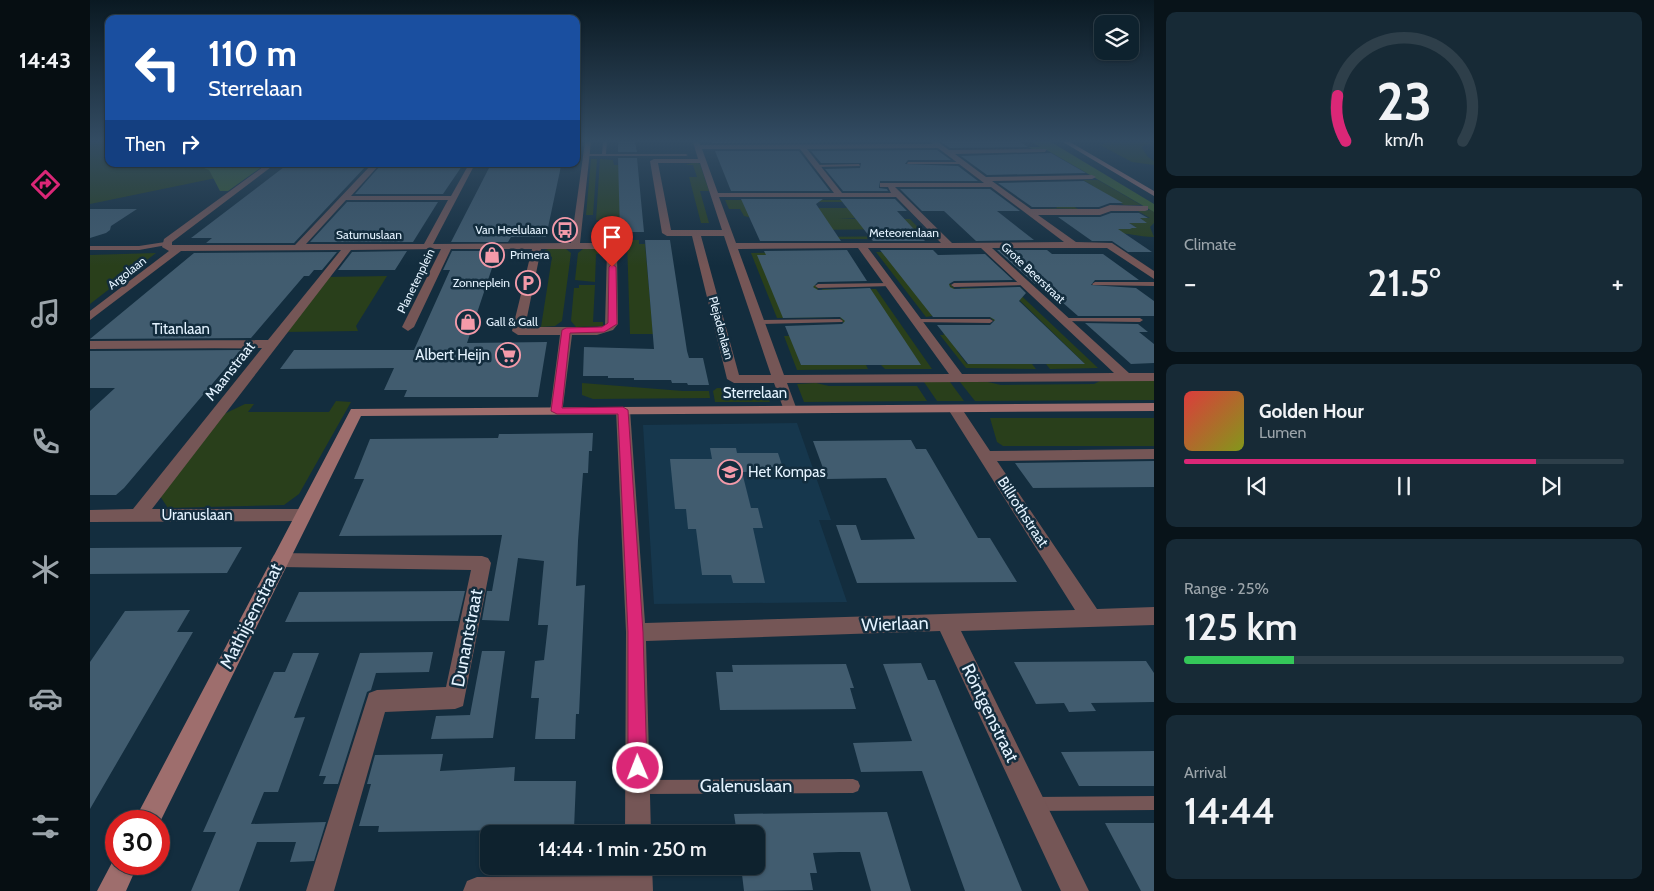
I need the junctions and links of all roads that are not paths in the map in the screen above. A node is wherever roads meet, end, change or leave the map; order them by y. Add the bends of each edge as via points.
1 (245, 184) edge
2 (358, 184) edge
3 (462, 184) edge
4 (583, 184) edge
5 (658, 184) edge
6 (711, 184) edge
7 (992, 184) joint
8 (1136, 184) edge
9 (831, 185) joint
10 (841, 185) dead end
11 (878, 185) dead end
12 (889, 185) junction
13 (1154, 194) edge
14 (840, 195) junction
15 (899, 195) junction
16 (715, 196) junction
17 (344, 198) junction
18 (454, 198) junction
19 (1145, 208) dead end
20 (1030, 212) junction
21 (696, 233) junction
22 (728, 233) junction
23 (165, 244) junction
24 (949, 245) junction
25 (983, 245) junction
26 (1074, 245) junction
27 (537, 246) junction
28 (575, 246) junction
29 (733, 246) junction
30 (861, 246) junction
31 (298, 247) junction
32 (348, 247) junction
33 (427, 247) junction
34 (447, 247) junction
35 (90, 248) edge
36 (179, 248) junction
37 (1154, 276) edge
38 (1025, 284) junction
39 (1095, 284) dead end
40 (1154, 284) edge
41 (890, 285) junction
42 (954, 285) dead end
43 (818, 286) dead end
44 (90, 317) edge
45 (1064, 320) junction
46 (1140, 320) dead end
47 (916, 321) junction
48 (990, 321) dead end
49 (760, 322) junction
50 (840, 322) dead end
51 (408, 327) dead end
52 (566, 330) junction
53 (272, 344) junction
54 (90, 345) edge
55 (1126, 377) junction
56 (1154, 377) edge
57 (958, 378) junction
58 (780, 379) junction
59 (1154, 407) edge
60 (955, 409) junction
61 (623, 410) junction
62 (790, 410) junction
63 (557, 411) junction
64 (356, 412) joint
65 (1154, 454) edge
66 (987, 456) junction
67 (303, 515) junction
68 (90, 516) edge
69 (137, 516) junction
70 (280, 560) junction
71 (1154, 616) edge
72 (1090, 617) junction
73 (946, 622) junction
74 (636, 632) junction
75 (853, 786) dead end
76 (638, 787) junction
77 (1154, 803) edge
78 (1034, 804) junction
79 (153, 810) edge
80 (638, 825) edge
81 (119, 875) edge
82 (639, 882) edge
83 (111, 891) edge
84 (320, 891) edge
85 (477, 891) edge
86 (1075, 891) edge

1 - 23 street
2 - 17 street
3 - 18 street
4 - 28 street
5 - 21 street via 667,233
6 - 16 street
7 - 12 street
7 - 20 street
8 - 13 street
9 - 10 street
9 - 14 street
11 - 12 street
12 - 15 street
14 - 15 street
14 - 16 street
15 - 24 street
16 - 22 street
17 - 18 street
17 - 31 street
18 - 33 street
19 - 20 street
20 - 26 street
21 - 22 street
21 - 58 street, Plejadenlaan via 734,379
22 - 29 street
23 - 35 lane via 139,248
23 - 36 street, Saturnuslaan via 169,248
24 - 25 street, Meteorenlaan
24 - 30 street, Meteorenlaan
25 - 26 street, Meteorenlaan
25 - 38 street, Grote Beerstraat
26 - 37 street, Meteorenlaan via 1109,245
27 - 28 street, Saturnuslaan
27 - 34 street, Saturnuslaan
27 - 52 street via 518,330
28 - 52 street via 602,246 612,250 612,324 604,330
29 - 30 street, Meteorenlaan
29 - 49 street
30 - 41 street
31 - 32 street, Saturnuslaan
31 - 36 street, Saturnuslaan
32 - 33 street, Saturnuslaan
32 - 53 street, Maanstraat
33 - 34 street, Saturnuslaan
34 - 51 street, Planetenplein
36 - 44 street, Argolaan
38 - 42 lane
38 - 45 street, Grote Beerstraat
39 - 40 lane
41 - 43 lane
41 - 47 street
45 - 46 lane, Grote Beerstraat
45 - 55 street, Grote Beerstraat
47 - 48 lane
47 - 57 street
49 - 50 lane
49 - 58 street
52 - 63 street
53 - 54 street, Titanlaan
53 - 69 street, Maanstraat
55 - 56 street, Sterrelaan
55 - 57 street, Sterrelaan
57 - 58 street, Sterrelaan
58 - 62 street
59 - 60 street, Sterrelaan
60 - 62 street, Sterrelaan
60 - 66 street, Billrothstraat
61 - 62 street, Sterrelaan
61 - 63 street, Sterrelaan
61 - 74 street
63 - 64 street, Sterrelaan
64 - 67 street, Mathijsenstraat
65 - 66 street
66 - 72 street, Billrothstraat
67 - 69 street, Uranuslaan
67 - 70 street, Mathijsenstraat
68 - 69 street, Uranuslaan
70 - 79 street, Mathijsenstraat
70 - 84 street, Dunantstraat via 482,563 455,698 376,701
71 - 72 street, Wierlaan
72 - 73 street, Wierlaan
73 - 74 street, Wierlaan
73 - 78 street, Röntgenstraat
74 - 76 street
75 - 76 lane, Galenuslaan
76 - 80 street
77 - 78 lane
78 - 86 street, Röntgenstraat
81 - 83 street
82 - 85 street

